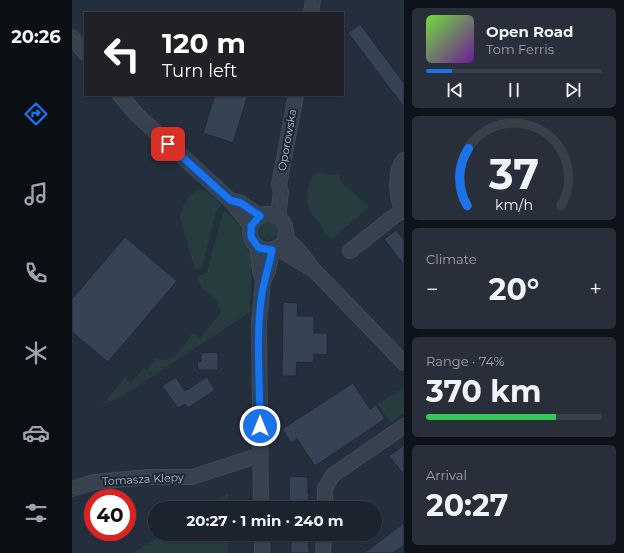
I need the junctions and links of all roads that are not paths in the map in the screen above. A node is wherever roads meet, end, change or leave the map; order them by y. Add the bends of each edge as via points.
1 (313, 0) edge
2 (311, 12) edge
3 (72, 37) edge
4 (84, 52) edge
5 (121, 96) edge
6 (296, 96) edge
7 (404, 160) edge
8 (230, 200) junction
9 (403, 211) edge
10 (267, 215) junction
11 (251, 226) junction
12 (278, 245) junction
13 (257, 246) junction
14 (350, 251) dead end
15 (263, 281) junction
16 (404, 363) edge
17 (404, 426) edge
18 (260, 455) junction
19 (72, 489) edge
20 (261, 501) edge
21 (325, 501) edge
22 (262, 541) edge
23 (324, 541) edge
24 (262, 553) edge
25 (323, 553) edge

1 - 2 street
3 - 4 street
5 - 8 street via 136,114
6 - 10 street, Oporowska via 279,186 281,192
7 - 9 street via 399,166 398,185
8 - 10 street
8 - 11 street
9 - 14 street
10 - 11 street
10 - 12 street via 284,224
11 - 13 street via 251,237
12 - 13 street via 264,250
12 - 15 street
12 - 16 street via 301,253 312,268
13 - 15 street
15 - 18 street via 259,322
17 - 21 street via 333,475 325,488
18 - 19 street, Tomasza Klepy via 192,476 94,482
18 - 20 street
22 - 24 street
23 - 25 street

